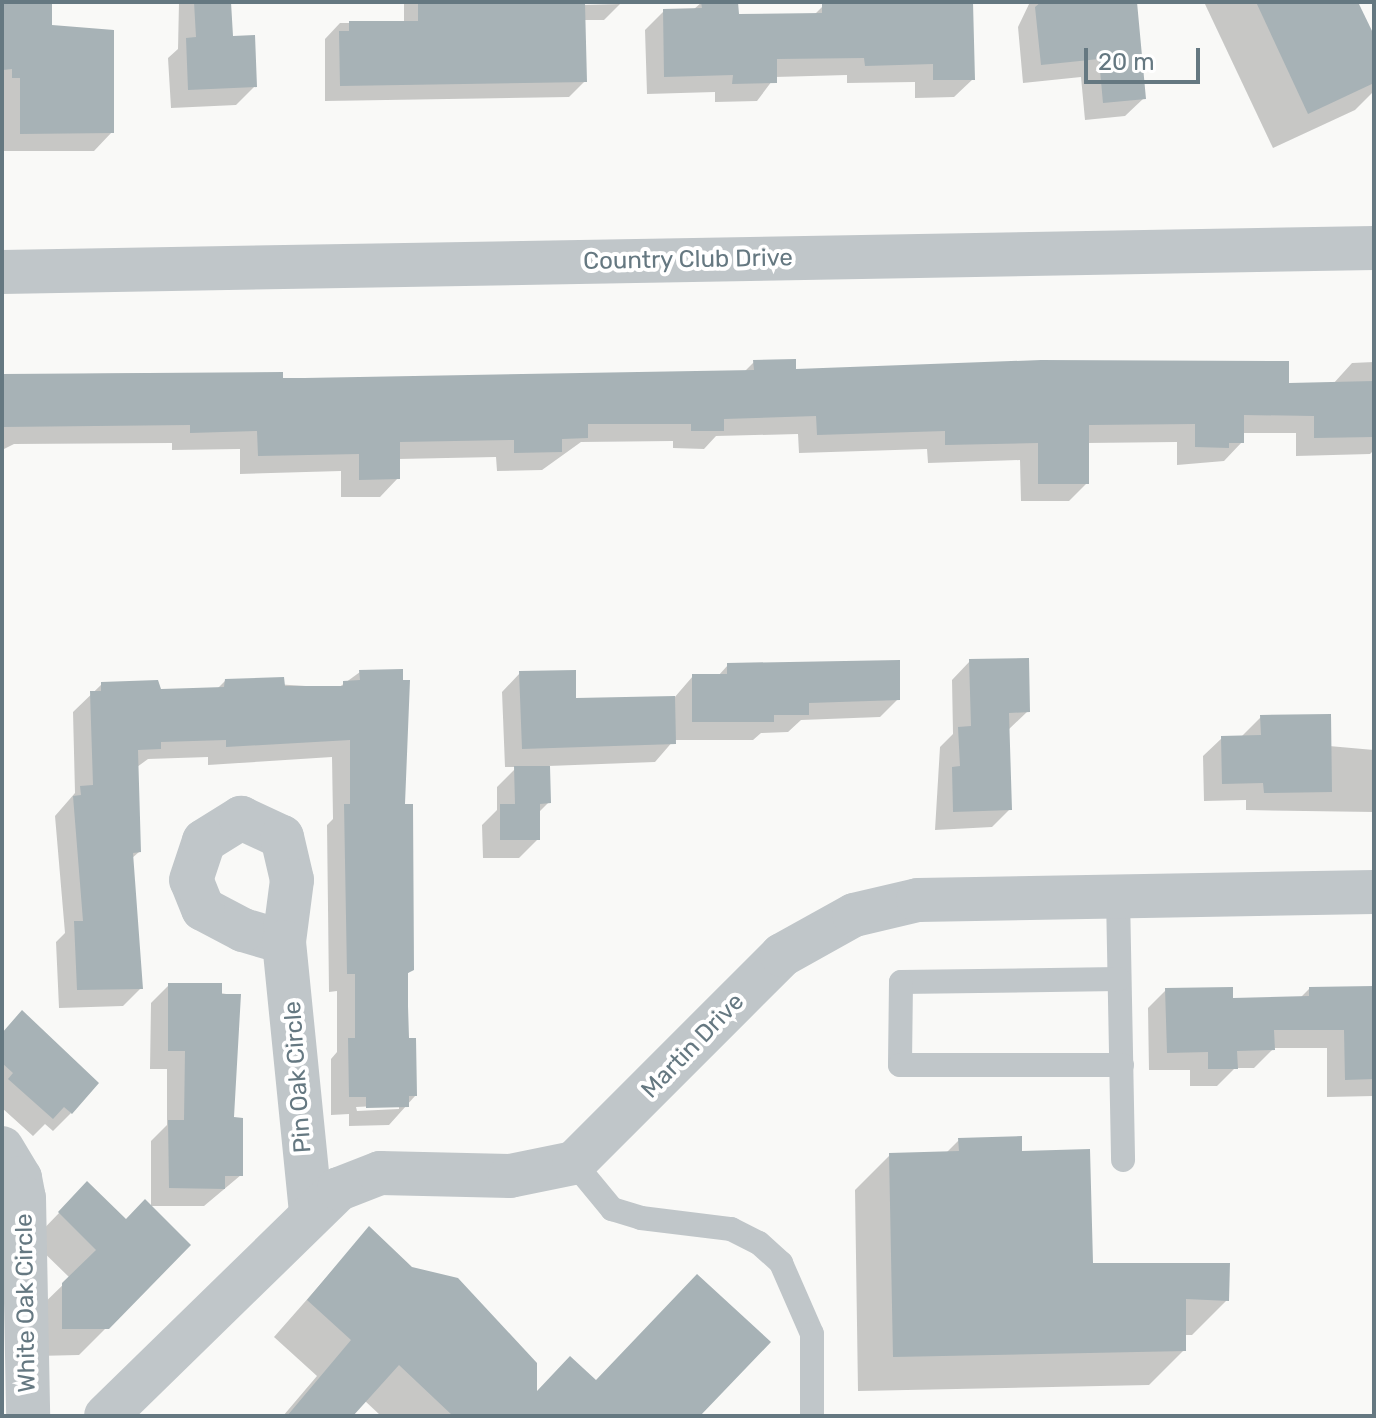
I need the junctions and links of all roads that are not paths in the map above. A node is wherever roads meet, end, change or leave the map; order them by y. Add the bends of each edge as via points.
1 (1374, 248) edge
2 (2, 272) edge
3 (1374, 892) edge
4 (1118, 896) junction
5 (284, 942) dead end
6 (1119, 979) junction
7 (1122, 1065) junction
8 (2, 1148) edge
9 (1123, 1160) dead end
10 (574, 1163) junction
11 (311, 1212) junction
12 (28, 1416) edge
13 (106, 1416) edge
14 (812, 1416) edge

1 - 2 street, Country Club Drive
3 - 4 street, Martin Drive
4 - 6 lane
4 - 10 street, Martin Drive via 918,900 854,915 816,932 782,955
5 - 11 street, Pin Oak Circle via 299,1134
6 - 7 lane
6 - 7 lane via 901,982 900,1065
7 - 9 lane
8 - 12 street, White Oak Circle via 20,1178 24,1198
10 - 11 street via 510,1176 380,1173 339,1189
10 - 14 lane via 612,1209 641,1218 731,1229 759,1243 781,1263 812,1334
11 - 13 street

